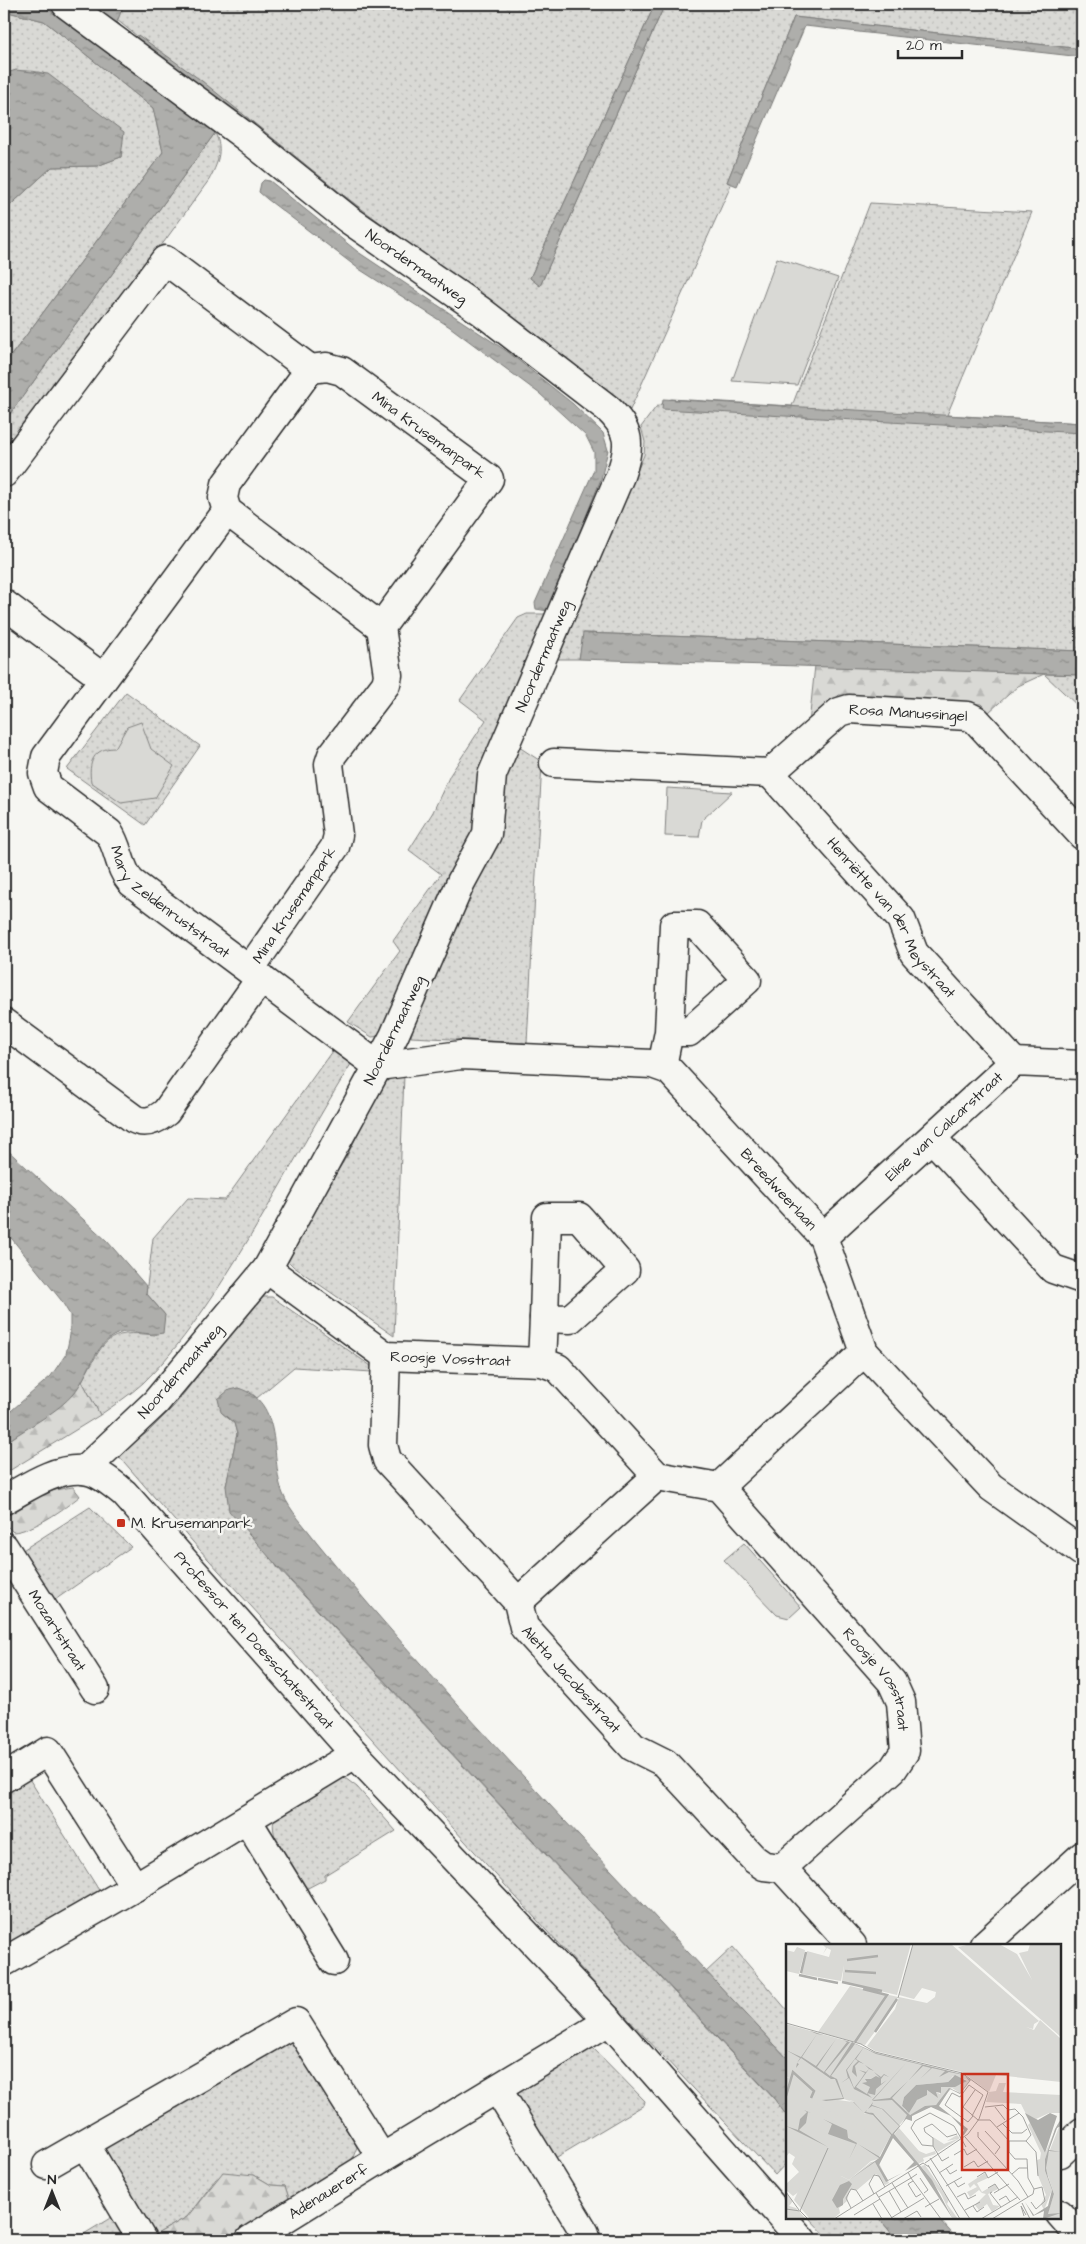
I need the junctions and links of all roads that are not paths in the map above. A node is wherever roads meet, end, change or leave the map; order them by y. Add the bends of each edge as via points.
1 (66, 4) edge
2 (310, 368) junction
3 (4, 473) edge
4 (227, 511) junction
5 (4, 604) edge
6 (381, 627) junction
7 (103, 678) junction
8 (554, 763) dead end
9 (770, 773) junction
10 (1082, 835) edge
11 (255, 974) junction
12 (4, 1023) edge
13 (670, 1032) dead end
14 (1014, 1062) junction
15 (1082, 1065) edge
16 (378, 1066) junction
17 (662, 1066) junction
18 (932, 1138) junction
19 (823, 1237) junction
20 (267, 1269) junction
21 (1082, 1279) edge
22 (544, 1318) dead end
23 (864, 1352) junction
24 (386, 1356) junction
25 (542, 1362) junction
26 (84, 1470) junction
27 (657, 1476) junction
28 (719, 1487) junction
29 (4, 1500) edge
30 (4, 1548) edge
31 (1082, 1552) edge
32 (518, 1602) junction
33 (95, 1689) dead end
34 (355, 1754) junction
35 (4, 1778) edge
36 (247, 1820) junction
37 (1082, 1856) edge
38 (782, 1868) junction
39 (135, 1887) junction
40 (851, 1944) edge
41 (985, 1944) edge
42 (334, 1961) dead end
43 (4, 1962) edge
44 (609, 2021) junction
45 (498, 2090) junction
46 (1082, 2132) edge
47 (85, 2144) junction
48 (1061, 2151) edge
49 (382, 2158) junction
50 (47, 2165) dead end
51 (1061, 2215) edge
52 (785, 2217) edge
53 (786, 2219) edge
54 (585, 2233) dead end
55 (1082, 2239) edge
56 (142, 2240) edge
57 (250, 2240) edge
58 (802, 2240) edge

1 - 16 street, Noordermaatweg via 246,137 348,219 607,408 626,432 626,455 620,476 492,775 487,834 461,882
2 - 3 street via 165,260
2 - 4 street via 226,484 223,498
2 - 6 street, Mina Krusemanpark via 342,371 490,479
4 - 6 street
4 - 7 street, Mary Zeldenruststraat
5 - 7 street
6 - 11 street, Mina Krusemanpark via 388,675 386,684 329,764 338,836 335,847
7 - 11 street, Mary Zeldenruststraat via 46,757 43,773 48,786 109,833 130,882
8 - 9 street
9 - 10 street, Rosa Manussingel via 839,712 849,709 968,716 976,720
9 - 14 street, Henriëtte van der Meystraat via 901,919 914,953
11 - 12 street, Mina Krusemanpark via 166,1112 150,1121 134,1119
11 - 16 street, Mary Zeldenruststraat
13 - 17 street
14 - 15 street, Elise van Calcarstraat
14 - 18 street, Elise van Calcarstraat
16 - 17 street via 461,1055
16 - 20 street, Noordermaatweg
17 - 19 street, Breedweerlaan
18 - 19 street, Elise van Calcarstraat
18 - 21 street via 1053,1268
19 - 23 street, Breedweerlaan
20 - 24 street, Roosje Vosstraat
20 - 26 street, Noordermaatweg via 156,1402
22 - 25 street
23 - 28 street
23 - 31 street, Breedweerlaan via 991,1487
24 - 25 street, Roosje Vosstraat
24 - 32 street, Aletta Jacobsstraat via 384,1453
25 - 27 street, Roosje Vosstraat via 558,1368
26 - 29 street via 57,1472
26 - 34 street, Professor ten Doesschatestraat via 124,1492
27 - 28 street
27 - 32 street
28 - 38 street, Roosje Vosstraat via 892,1682 901,1702 905,1751 901,1759
30 - 33 street, Mozartstraat
32 - 38 street, Aletta Jacobsstraat via 524,1627 633,1747 665,1763 754,1859 764,1866
34 - 36 street
34 - 44 street, Professor ten Doesschatestraat
35 - 39 street via 48,1751
36 - 39 street
36 - 42 street
37 - 41 street
38 - 40 street
39 - 43 street
44 - 45 street
44 - 52 street, Professor ten Doesschatestraat
45 - 49 street
45 - 54 street
46 - 48 street
47 - 49 street via 296,2022
47 - 50 street
47 - 56 street
49 - 57 street, Adenauererf
51 - 55 street
53 - 58 street, Professor ten Doesschatestraat

